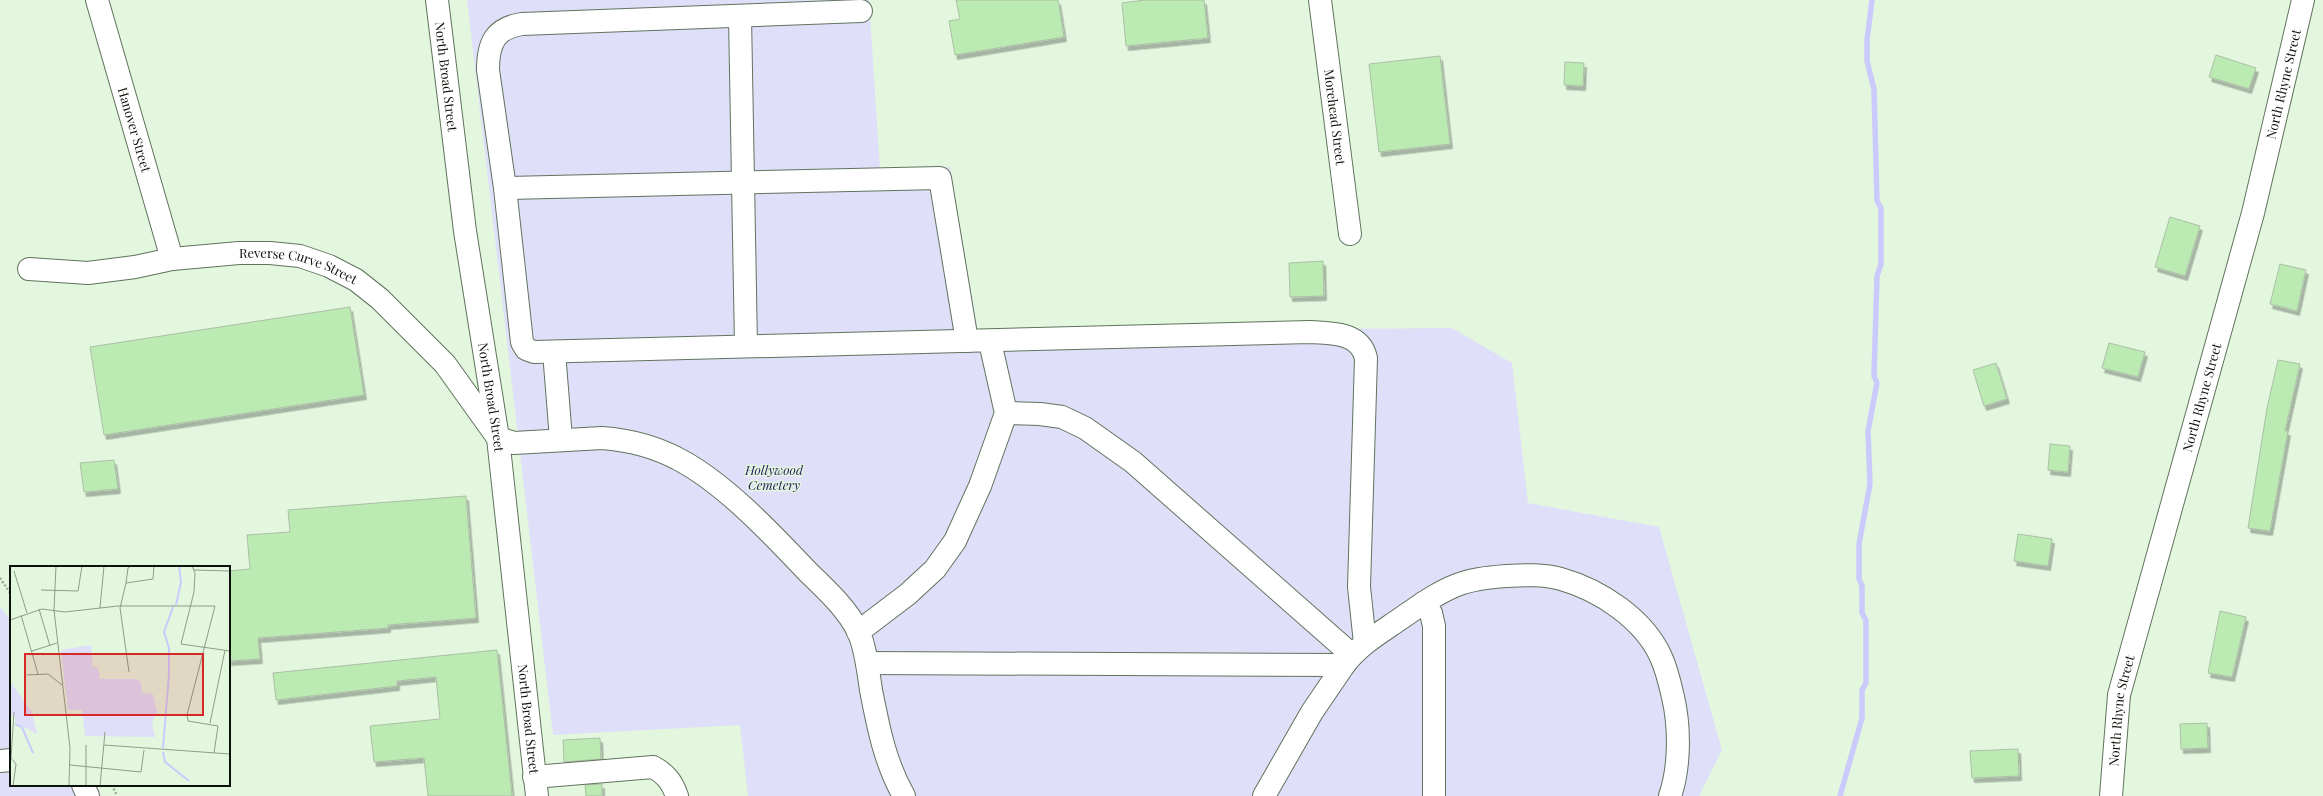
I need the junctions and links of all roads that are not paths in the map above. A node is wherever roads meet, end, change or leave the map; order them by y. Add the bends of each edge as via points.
1 (97, 0) edge
2 (437, 0) edge
3 (1320, 0) edge
4 (2303, 0) edge
5 (861, 11) dead end
6 (740, 16) junction
7 (744, 183) junction
8 (505, 188) junction
9 (1350, 234) dead end
10 (172, 259) junction
11 (28, 269) dead end
12 (967, 341) junction
13 (990, 342) junction
14 (746, 346) junction
15 (554, 352) junction
16 (1006, 413) junction
17 (498, 438) junction
18 (561, 439) junction
19 (1424, 603) junction
20 (858, 632) junction
21 (1354, 654) junction
22 (867, 663) junction
23 (83, 786) edge
24 (536, 787) edge
25 (88, 796) edge
26 (677, 796) edge
27 (904, 796) edge
28 (1264, 796) edge
29 (1434, 796) edge
30 (1670, 796) edge
31 (2111, 796) edge

1 - 10 street, Hanover Street
2 - 17 street, North Broad Street via 465,231
3 - 9 street, Morehead Street
4 - 31 street, North Rhyne Street via 2253,213 2119,695
5 - 6 street
6 - 7 street
6 - 8 street via 522,24 509,26 497,33 489,50 488,70
7 - 8 street
7 - 12 street via 940,178
7 - 14 street
8 - 15 street via 522,342 526,349 534,352
10 - 11 street, Reverse Curve Street via 88,273
10 - 17 street, Reverse Curve Street via 239,253 300,256 329,266 356,280 380,299 445,364
12 - 13 street
12 - 14 street
13 - 16 street
13 - 21 street via 1310,332 1342,334 1355,341 1364,351 1366,358 1359,587
14 - 15 street
15 - 18 street
16 - 20 street via 980,486 945,558 908,594
16 - 21 street via 1062,417 1085,428 1139,467
17 - 18 street via 514,443
17 - 24 street, North Broad Street
18 - 20 street via 617,439 648,446 682,461 721,489 782,545 833,597
19 - 21 street
19 - 29 street via 1431,614 1434,626
19 - 30 street via 1458,584 1492,577 1529,575 1560,579 1577,585 1621,610 1640,626 1652,642 1661,656 1668,676 1677,729
20 - 22 street
21 - 22 street
21 - 28 street via 1312,712
22 - 27 street via 877,723 892,772
23 - 25 street
24 - 26 street via 653,767 672,783

